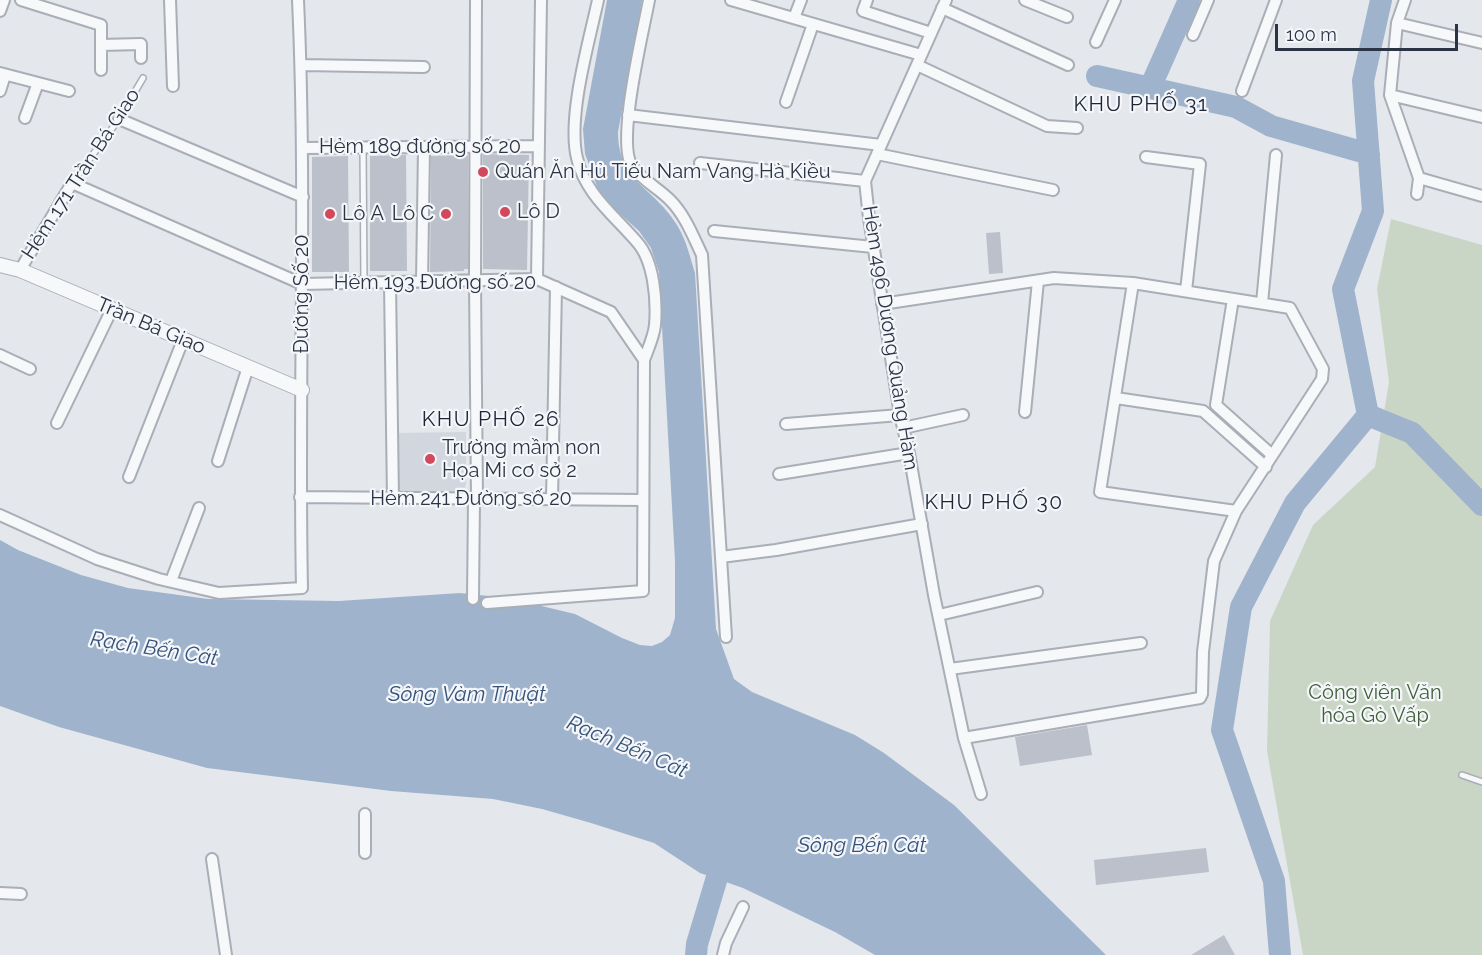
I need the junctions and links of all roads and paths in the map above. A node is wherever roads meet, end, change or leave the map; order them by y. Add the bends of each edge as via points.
1 (4, 0) edge
2 (21, 0) edge
3 (170, 0) edge
4 (298, 0) edge
5 (477, 0) edge
6 (541, 0) edge
7 (598, 0) edge
8 (649, 0) edge
9 (731, 0) edge
10 (801, 0) edge
11 (867, 0) edge
12 (1025, 0) edge
13 (1115, 0) edge
14 (1208, 0) edge
15 (1276, 0) edge
16 (1405, 0) edge
17 (944, 4) edge
18 (1048, 4) edge
19 (0, 11) edge
20 (1067, 17) dead end
21 (794, 18) junction
22 (1397, 23) junction
23 (813, 24) junction
24 (931, 33) junction
25 (1193, 35) dead end
26 (1096, 42) dead end
27 (1482, 43) edge
28 (101, 45) junction
29 (141, 58) dead end
30 (919, 60) junction
31 (301, 65) junction
32 (1068, 65) dead end
33 (424, 67) dead end
34 (101, 70) dead end
35 (3, 74) edge
36 (143, 78) dead end
37 (38, 83) junction
38 (173, 86) dead end
39 (69, 91) dead end
40 (1242, 91) dead end
41 (0, 92) edge
42 (1390, 95) junction
43 (786, 102) dead end
44 (628, 115) junction
45 (1482, 117) edge
46 (25, 118) dead end
47 (119, 119) junction
48 (1077, 128) dead end
49 (538, 146) junction
50 (303, 148) junction
51 (363, 148) junction
52 (424, 148) junction
53 (477, 148) junction
54 (879, 149) junction
55 (1276, 155) dead end
56 (1146, 157) dead end
57 (700, 163) dead end
58 (1419, 178) junction
59 (865, 181) junction
60 (72, 183) junction
61 (1053, 190) dead end
62 (1417, 194) dead end
63 (1482, 196) edge
64 (303, 197) junction
65 (714, 231) dead end
66 (873, 248) junction
67 (0, 265) edge
68 (20, 270) junction
69 (537, 279) junction
70 (1038, 281) junction
71 (390, 282) junction
72 (422, 282) junction
73 (475, 282) junction
74 (364, 283) junction
75 (1133, 283) junction
76 (302, 284) junction
77 (556, 286) junction
78 (1186, 291) junction
79 (1233, 299) junction
80 (1262, 303) junction
81 (882, 304) junction
82 (112, 309) junction
83 (183, 340) junction
84 (0, 355) edge
85 (644, 360) junction
86 (248, 367) junction
87 (30, 369) dead end
88 (302, 390) junction
89 (1116, 398) junction
90 (1216, 405) junction
91 (1203, 411) junction
92 (1025, 412) dead end
93 (900, 415) junction
94 (963, 415) dead end
95 (57, 423) dead end
96 (786, 424) dead end
97 (903, 428) junction
98 (909, 453) junction
99 (1272, 455) junction
100 (218, 461) dead end
101 (1266, 467) junction
102 (779, 474) dead end
103 (129, 477) dead end
104 (300, 497) junction
105 (393, 499) junction
106 (476, 499) junction
107 (552, 500) junction
108 (642, 500) junction
109 (199, 508) dead end
110 (1236, 511) junction
111 (0, 515) edge
112 (922, 524) junction
113 (721, 557) junction
114 (171, 581) junction
115 (1037, 592) dead end
116 (473, 599) dead end
117 (487, 603) dead end
118 (939, 615) junction
119 (726, 637) dead end
120 (1141, 644) dead end
121 (950, 669) junction
122 (964, 738) junction
123 (1462, 775) dead end
124 (1482, 782) edge
125 (981, 794) dead end
126 (365, 814) dead end
127 (365, 853) dead end
128 (212, 859) dead end
129 (0, 893) edge
130 (21, 894) dead end
131 (743, 907) dead end
132 (226, 955) edge
133 (723, 955) edge

1 - 19 street
2 - 28 street via 101,26
3 - 38 street
4 - 31 street, Đường Số 20
5 - 53 street
6 - 49 street
7 - 85 street via 573,131 586,182 598,202 648,258 655,326
8 - 44 street
9 - 21 street
10 - 21 street
11 - 24 street via 863,12
12 - 18 street
13 - 26 street
14 - 25 street
15 - 40 street
16 - 22 street
17 - 24 street, Hẻm 496 Dương Quảng Hàm
17 - 32 street
18 - 20 street
21 - 23 street
22 - 27 street
22 - 42 street
23 - 30 street
23 - 43 street
24 - 30 street, Hẻm 496 Dương Quảng Hàm
28 - 29 street via 141,44
28 - 34 street
30 - 48 street via 1047,126
30 - 54 street, Hẻm 496 Dương Quảng Hàm
31 - 33 street
31 - 50 street, Đường Số 20
35 - 37 street
35 - 41 street
36 - 47 lane, Hẻm 171 Trần Bá Giao
37 - 39 street
37 - 46 street
42 - 45 street
42 - 58 street
44 - 54 street
44 - 113 street via 626,148 631,165 670,200 687,223 702,255
47 - 60 lane, Hẻm 171 Trần Bá Giao
47 - 64 street
49 - 53 street, Hẻm 189 đường số 20
49 - 69 street
50 - 51 street, Hẻm 189 đường số 20
50 - 64 street, Đường Số 20
51 - 52 street, Hẻm 189 đường số 20
51 - 74 lane
52 - 53 street, Hẻm 189 đường số 20
52 - 72 street
53 - 73 street
54 - 59 street, Hẻm 496 Dương Quảng Hàm
54 - 61 street
55 - 80 street
56 - 78 street via 1200,164
57 - 59 street
58 - 62 street
58 - 63 street
59 - 66 street, Hẻm 496 Dương Quảng Hàm
60 - 68 street, Hẻm 171 Trần Bá Giao
60 - 76 street
64 - 76 street, Đường Số 20
65 - 66 street
66 - 81 street, Hẻm 496 Dương Quảng Hàm
67 - 68 street, Trần Bá Giao
68 - 82 street, Trần Bá Giao
69 - 73 street, Hẻm 193 Đường số 20
69 - 77 street, Hẻm 193 Đường số 20
70 - 75 street via 1054,278
70 - 81 street
70 - 92 street
71 - 72 street, Hẻm 193 Đường số 20
71 - 74 street, Hẻm 193 Đường số 20
71 - 105 street
72 - 73 street, Hẻm 193 Đường số 20
73 - 106 street
74 - 76 street, Hẻm 193 Đường số 20
75 - 78 street
75 - 89 street
76 - 88 street, Đường Số 20
77 - 85 street, Hẻm 193 Đường số 20 via 611,312
77 - 107 street
78 - 79 street
79 - 80 street
79 - 90 street
80 - 99 street via 1290,308 1323,369 1322,378
81 - 93 street, Hẻm 496 Dương Quảng Hàm
82 - 83 street, Trần Bá Giao
82 - 95 street
83 - 86 street, Trần Bá Giao
83 - 103 street
84 - 87 street
85 - 108 street
86 - 88 street, Trần Bá Giao
86 - 100 street
88 - 104 street, Đường Số 20
89 - 91 street
89 - 110 street via 1100,492
90 - 91 street
90 - 99 street
91 - 101 street
93 - 96 street
93 - 97 street, Hẻm 496 Dương Quảng Hàm
94 - 97 street
97 - 98 street, Hẻm 496 Dương Quảng Hàm
98 - 102 street
98 - 112 street, Hẻm 496 Dương Quảng Hàm
99 - 101 street
101 - 110 street
104 - 105 street, Hẻm 241 Đường số 20
104 - 114 street, Đường Số 20 via 302,588 219,593
105 - 106 street, Hẻm 241 Đường số 20
106 - 107 street, Hẻm 241 Đường số 20
106 - 116 street
107 - 108 street, Hẻm 241 Đường số 20
108 - 117 street via 643,591
109 - 114 street
110 - 122 street via 1215,561 1203,652 1202,694 1195,699
111 - 114 street via 97,559
112 - 113 street
112 - 118 street, Hẻm 496 Dương Quảng Hàm
113 - 119 street
115 - 118 street
118 - 121 street, Hẻm 496 Dương Quảng Hàm
120 - 121 street
121 - 122 street, Hẻm 496 Dương Quảng Hàm
122 - 125 street, Hẻm 496 Dương Quảng Hàm
123 - 124 lane
126 - 127 street
128 - 132 street
129 - 130 street
131 - 133 street

